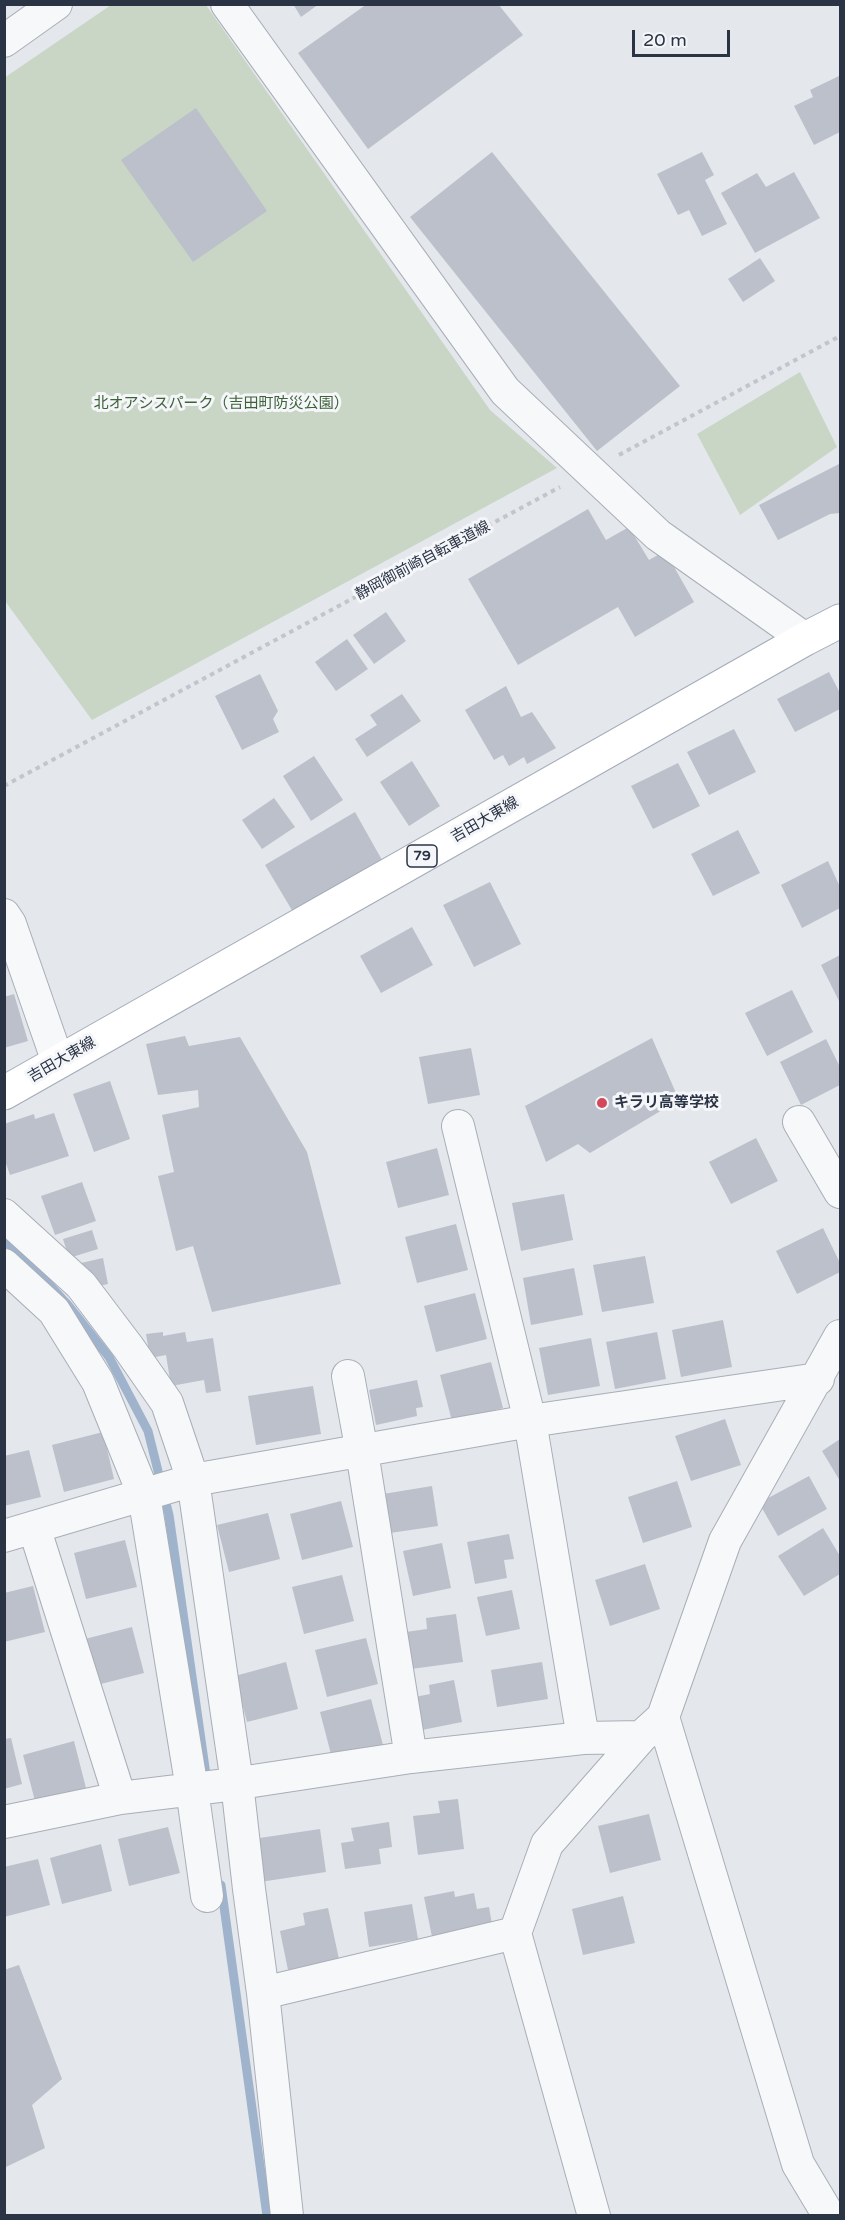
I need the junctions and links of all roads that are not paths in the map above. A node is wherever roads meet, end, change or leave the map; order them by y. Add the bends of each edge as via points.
1 (56, 4) edge
2 (227, 4) edge
3 (4, 41) edge
4 (840, 621) edge
5 (805, 639) junction
6 (4, 915) edge
7 (58, 1062) junction
8 (4, 1093) edge
9 (800, 1122) dead end
10 (458, 1126) dead end
11 (840, 1192) edge
12 (4, 1215) edge
13 (4, 1265) edge
14 (840, 1336) edge
15 (348, 1376) dead end
16 (818, 1379) junction
17 (530, 1421) junction
18 (362, 1452) junction
19 (188, 1481) junction
20 (145, 1494) junction
21 (34, 1527) junction
22 (4, 1536) edge
23 (652, 1727) junction
24 (583, 1738) junction
25 (411, 1757) junction
26 (213, 1786) junction
27 (120, 1798) junction
28 (4, 1822) edge
29 (207, 1896) dead end
30 (515, 1933) junction
31 (263, 1993) junction
32 (287, 2216) edge
33 (594, 2216) edge
34 (829, 2216) edge

1 - 3 street
2 - 5 street via 505,391 658,535
4 - 5 main road, 吉田大東線 / 79
5 - 7 main road, 吉田大東線 / 79
6 - 7 street
7 - 8 main road, 吉田大東線 / 79
9 - 11 street
10 - 17 street
12 - 19 street via 81,1284 167,1403
13 - 20 street via 54,1311 92,1372
14 - 16 street
15 - 18 street
16 - 17 street
16 - 23 street via 725,1541
17 - 18 street
17 - 24 street
18 - 19 street
18 - 25 street
19 - 20 street
19 - 26 street
20 - 21 street
20 - 26 street
21 - 22 street
21 - 27 street
23 - 24 street
23 - 30 street via 547,1844
23 - 34 street via 798,2164
24 - 25 street
25 - 26 street
26 - 27 street
26 - 29 street
26 - 31 street via 249,1889
27 - 28 street
30 - 31 street
30 - 33 street
31 - 32 street

